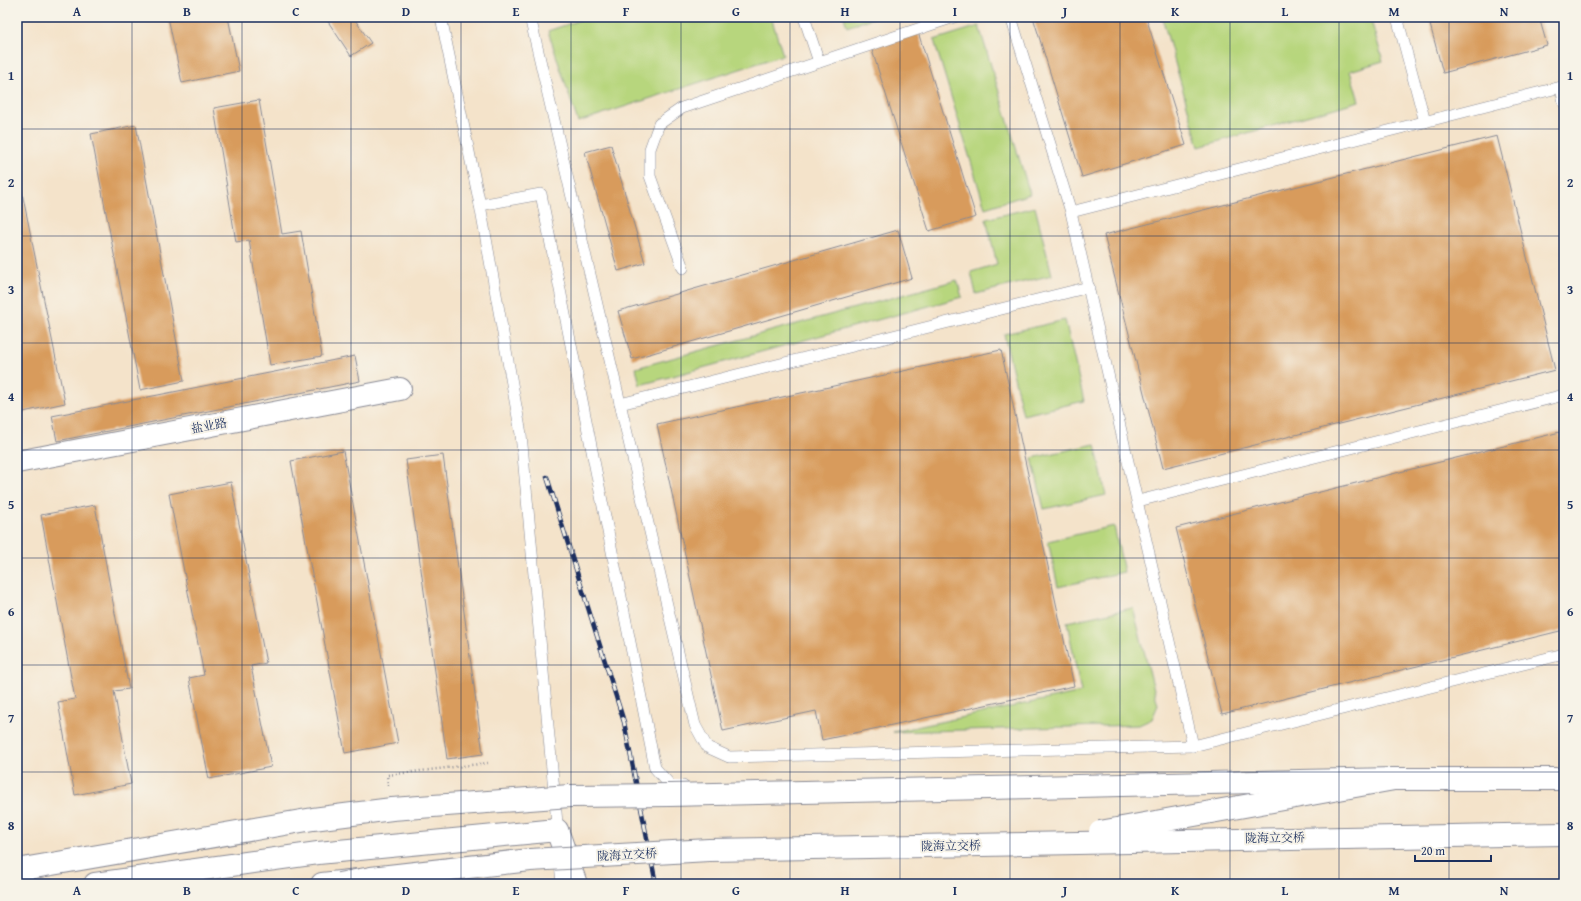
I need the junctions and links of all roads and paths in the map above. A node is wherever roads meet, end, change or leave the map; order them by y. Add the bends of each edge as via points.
1 (441, 17) edge
2 (530, 17) edge
3 (804, 17) edge
4 (954, 17) edge
5 (1011, 17) edge
6 (1397, 17) edge
7 (819, 62) junction
8 (1564, 102) edge
9 (1425, 122) junction
10 (480, 205) junction
11 (1071, 212) junction
12 (683, 268) dead end
13 (1089, 287) junction
14 (400, 389) dead end
15 (1564, 395) edge
16 (620, 404) junction
17 (17, 462) edge
18 (1138, 501) junction
19 (1564, 654) edge
20 (1193, 746) junction
21 (488, 763) dead end
22 (387, 775) dead end
23 (1394, 779) junction
24 (1564, 779) edge
25 (1564, 783) edge
26 (1152, 784) junction
27 (557, 830) junction
28 (1564, 834) edge
29 (1032, 844) junction
30 (17, 870) edge
31 (371, 878) junction
32 (95, 884) edge
33 (322, 884) edge
34 (339, 884) edge
35 (562, 884) edge
36 (576, 884) edge

1 - 10 lane
2 - 16 lane
3 - 7 lane
4 - 7 lane
5 - 11 lane
6 - 9 lane
7 - 12 lane via 682,108 659,124 650,149 650,176
8 - 9 lane via 1561,87
9 - 11 lane
10 - 26 lane via 541,194 655,768 671,786
10 - 27 lane via 521,434
11 - 13 lane
13 - 16 lane
13 - 18 lane
14 - 17 main road, 盐业路
15 - 18 lane
16 - 20 lane via 695,725 706,746 728,757
18 - 20 lane
19 - 20 lane
21 - 22 path
23 - 24 main road, bridge
23 - 26 main road, bridge
23 - 29 main road, bridge
25 - 26 lane
26 - 30 main road, bridge via 570,796 408,808 313,819
27 - 32 main road via 318,853
27 - 35 lane
27 - 36 main road
28 - 29 main road, 陇海立交桥, bridge
29 - 31 main road, 陇海立交桥, bridge via 702,850 530,860
31 - 33 main road, bridge
31 - 34 main road, 陇海立交桥, bridge

